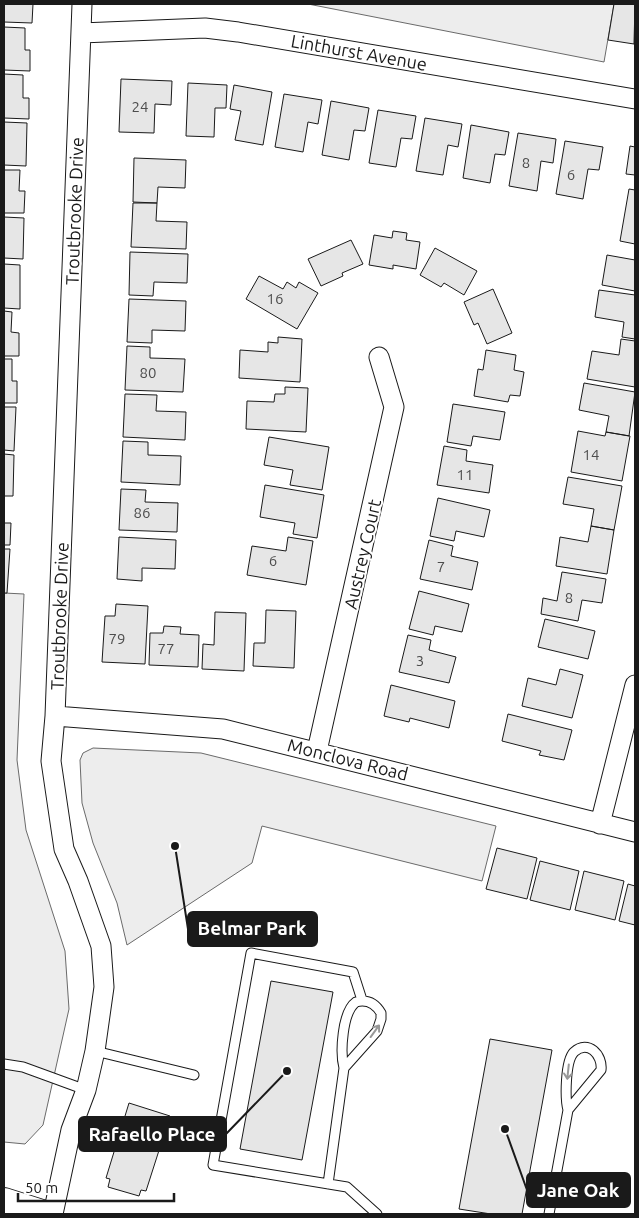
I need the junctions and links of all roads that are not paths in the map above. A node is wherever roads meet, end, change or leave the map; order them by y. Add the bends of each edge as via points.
1 (82, 4) edge
2 (81, 33) junction
3 (635, 100) edge
4 (379, 357) dead end
5 (635, 685) edge
6 (55, 716) junction
7 (317, 751) junction
8 (600, 824) junction
9 (635, 832) edge
10 (362, 1000) junction
11 (95, 1051) junction
12 (4, 1064) edge
13 (344, 1068) junction
14 (194, 1075) dead end
15 (86, 1090) junction
16 (568, 1110) junction
17 (328, 1184) junction
18 (4, 1201) edge
19 (45, 1214) edge
20 (53, 1214) edge
21 (377, 1214) edge
22 (549, 1214) edge

1 - 2 street, Troutbrooke Drive
2 - 3 street, Linthurst Avenue via 205,28 230,31
2 - 6 street, Troutbrooke Drive
4 - 7 street, Austrey Court via 394,407
5 - 8 street
6 - 7 street, Monclova Road via 223,729
6 - 11 street, Troutbrooke Drive via 51,761 64,849 101,946 104,987
7 - 8 street, Monclova Road
8 - 9 street, Monclova Road
10 - 13 lane via 347,1011
13 -> 10 lane via 382,1020 378,1008
10 - 17 lane via 353,972 251,953 213,1165
11 - 14 lane
11 - 15 street, Troutbrooke Drive
12 - 15 lane via 23,1067
13 - 17 lane
15 - 20 street, Troutbrooke Drive via 71,1130
16 -> 16 lane via 601,1070 601,1058 594,1050 578,1049 570,1057 565,1098
16 - 22 lane
17 - 21 lane via 347,1187
18 - 19 main road

